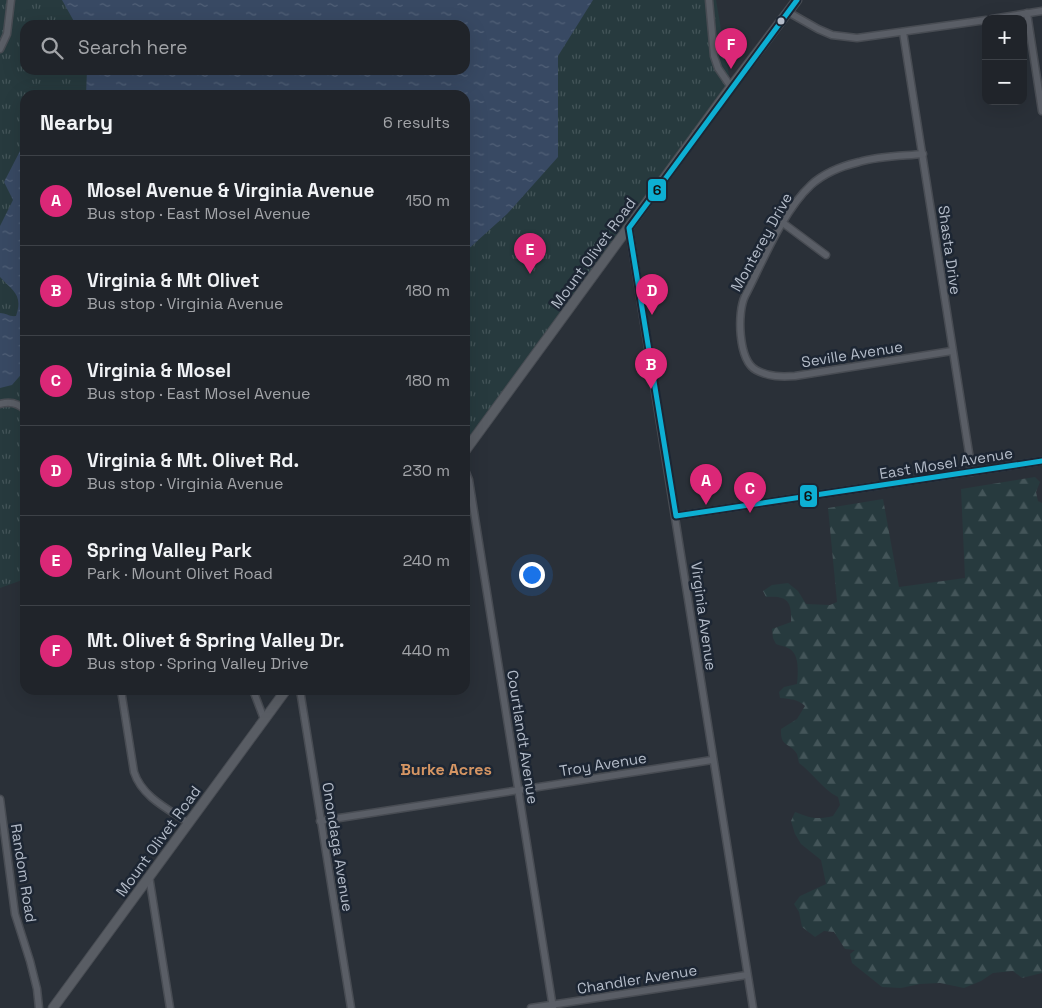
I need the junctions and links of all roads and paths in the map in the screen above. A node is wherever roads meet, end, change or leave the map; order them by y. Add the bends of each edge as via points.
1 (11, 0) edge
2 (709, 0) edge
3 (797, 0) edge
4 (1042, 11) edge
5 (788, 12) junction
6 (1027, 14) junction
7 (1020, 15) edge
8 (982, 21) edge
9 (903, 32) junction
10 (0, 49) edge
11 (731, 87) junction
12 (1042, 111) edge
13 (923, 154) junction
14 (783, 223) junction
15 (628, 228) junction
16 (826, 255) dead end
17 (952, 351) junction
18 (755, 370) joint
19 (0, 404) edge
20 (20, 406) edge
21 (470, 444) edge
22 (1042, 461) edge
23 (972, 472) junction
24 (470, 486) edge
25 (676, 516) junction
26 (123, 695) edge
27 (255, 695) edge
28 (282, 695) edge
29 (301, 695) edge
30 (264, 719) junction
31 (712, 760) junction
32 (519, 790) junction
33 (0, 799) edge
34 (320, 821) junction
35 (188, 823) junction
36 (149, 876) junction
37 (747, 975) junction
38 (553, 1006) edge
39 (39, 1008) edge
40 (53, 1008) edge
41 (170, 1008) edge
42 (351, 1008) edge
43 (531, 1008) edge
44 (752, 1008) edge

1 - 10 street via 7,34
2 - 11 street via 714,56
3 - 5 street, Mount Olivet Road
4 - 6 street
5 - 9 street via 832,34 866,38
5 - 11 street, Mount Olivet Road
6 - 7 street
6 - 12 street
8 - 9 street
9 - 13 street, Shasta Drive
11 - 15 street, Mount Olivet Road
13 - 14 street, Monterey Drive via 861,161 826,174 800,196
13 - 17 street, Shasta Drive
14 - 16 street
14 - 18 street, Monterey Drive via 742,302 740,321 745,355
15 - 21 street, Mount Olivet Road
15 - 25 street, Virginia Avenue
17 - 18 street, Seville Avenue via 795,376 780,377
17 - 23 street, Shasta Drive
19 - 20 street via 9,402
22 - 23 street, East Mosel Avenue
23 - 25 street, East Mosel Avenue
24 - 32 street, Courtlandt Avenue
25 - 31 street, Virginia Avenue
26 - 35 street via 137,781 149,796
27 - 30 street
28 - 30 street, Mount Olivet Road
29 - 34 street, Onondaga Avenue
30 - 35 street, Mount Olivet Road
31 - 32 street, Troy Avenue
31 - 37 street, Virginia Avenue
32 - 34 street, Troy Avenue
32 - 38 street, Courtlandt Avenue
33 - 39 street, Random Road via 16,914 37,989
34 - 42 street, Onondaga Avenue
35 - 36 street, Mount Olivet Road
36 - 40 street, Mount Olivet Road
36 - 41 street
37 - 38 street, Chandler Avenue
37 - 44 street, Virginia Avenue
38 - 43 street, Chandler Avenue

